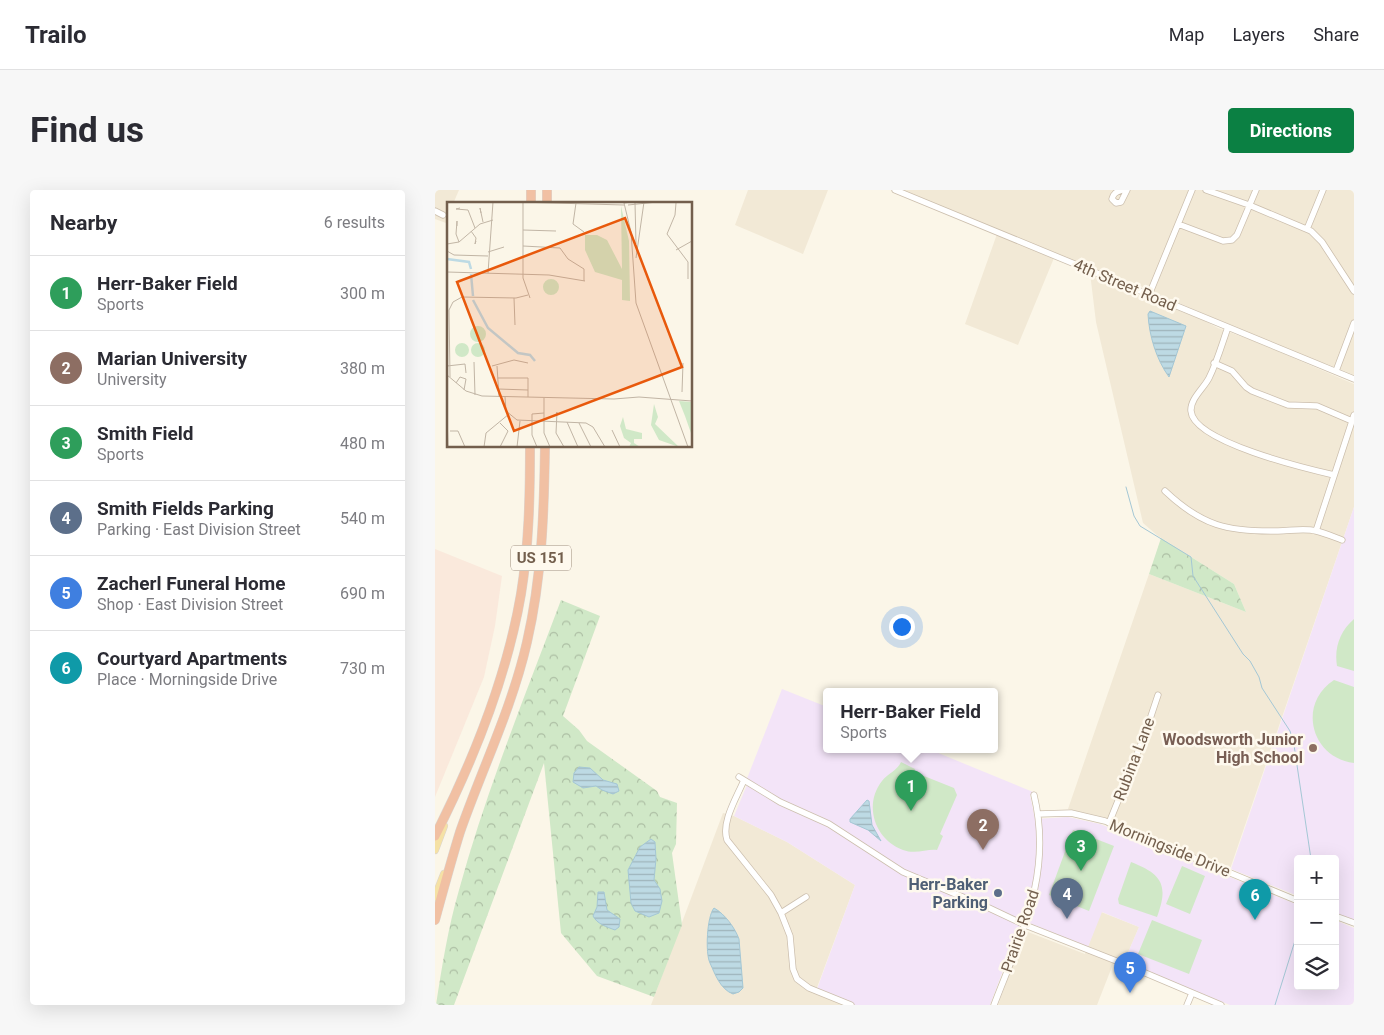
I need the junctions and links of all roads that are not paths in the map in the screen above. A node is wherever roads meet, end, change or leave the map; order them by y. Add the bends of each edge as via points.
1 (895, 190) edge
2 (1122, 190) edge
3 (1127, 190) edge
4 (1192, 190) edge
5 (1207, 190) edge
6 (1256, 190) edge
7 (1323, 190) edge
8 (1249, 205) junction
9 (435, 211) edge
10 (443, 215) dead end
11 (1178, 224) junction
12 (1307, 229) junction
13 (1352, 281) edge
14 (1354, 291) edge
15 (1149, 295) junction
16 (1354, 323) edge
17 (1228, 327) junction
18 (1214, 363) junction
19 (1336, 371) junction
20 (1354, 379) edge
21 (1353, 418) edge
22 (531, 448) edge
23 (545, 448) edge
24 (1334, 475) junction
25 (1165, 491) dead end
26 (1316, 530) junction
27 (1342, 540) dead end
28 (1158, 695) dead end
29 (1034, 795) dead end
30 (453, 800) junction
31 (1038, 814) junction
32 (1109, 823) junction
33 (460, 833) junction
34 (435, 836) edge
35 (435, 850) edge
36 (435, 897) edge
37 (806, 897) dead end
38 (1296, 900) edge
39 (781, 912) junction
40 (1339, 917) edge
41 (435, 920) edge
42 (1354, 923) edge
43 (1025, 925) junction
44 (1192, 993) junction
45 (851, 1005) edge
46 (994, 1005) edge
47 (1187, 1005) edge
48 (1221, 1005) edge

1 - 15 street, 4th Street Road
2 - 3 street via 1112,196 1116,203 1121,202
4 - 11 street
5 - 8 street
6 - 8 street
7 - 12 street
8 - 11 street via 1237,236 1230,241
8 - 12 street
9 - 10 street
11 - 15 street
12 - 13 street via 1320,239
13 - 14 street
15 - 17 street, 4th Street Road
16 - 19 street
17 - 18 street
17 - 19 street, 4th Street Road
18 - 21 street via 1233,371 1252,391 1288,405 1317,406
18 - 24 street via 1209,378 1191,405 1191,412 1200,426 1267,457
19 - 20 street, 4th Street Road
21 - 24 street
22 - 30 highway, US 151 via 525,566 518,607 506,660
23 - 33 highway, US 151 via 544,514 535,605 520,667
24 - 26 street
25 - 26 street via 1191,513 1227,528 1243,531
26 - 27 street
28 - 32 street, Rubina Lane
29 - 31 street, Prairie Road
30 - 34 highway
30 - 35 main road, US 151
31 - 32 street, Morningside Drive via 1073,814
31 - 43 street, Prairie Road via 1039,873
32 - 38 street, Morningside Drive
33 - 36 main road, US 151
33 - 41 highway
37 - 39 street
39 - 43 street via 725,836 726,823 741,779 779,802 829,824 893,866
39 - 45 street via 798,980
40 - 42 street
43 - 44 street
43 - 46 street, Prairie Road
44 - 47 street
44 - 48 street

